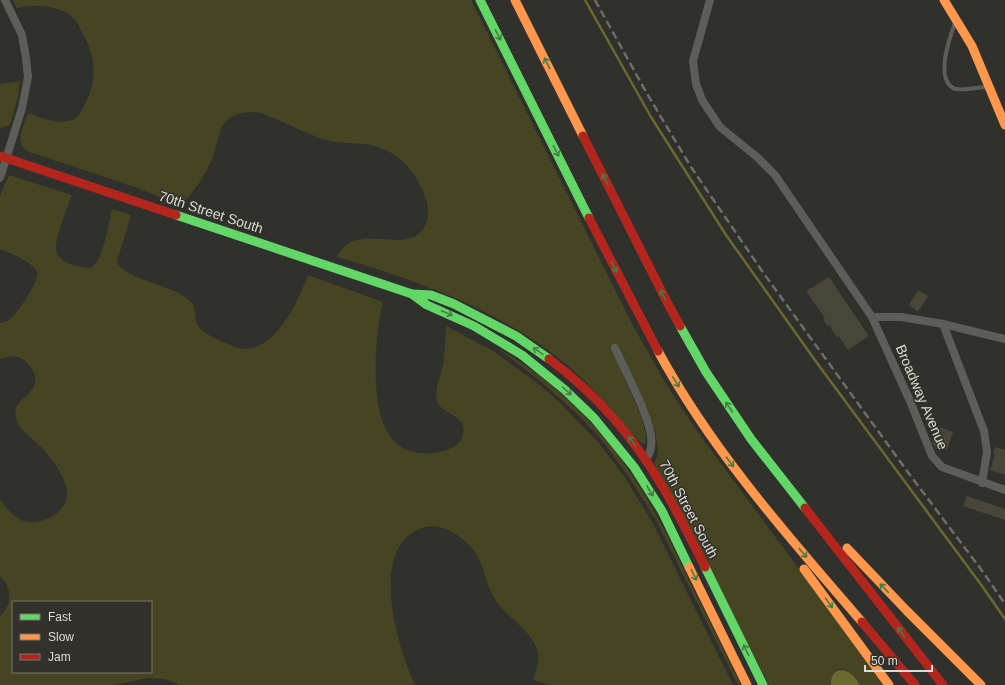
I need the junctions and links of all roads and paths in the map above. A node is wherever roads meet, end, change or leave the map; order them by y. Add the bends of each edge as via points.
1 (5, 0) edge
2 (480, 0) edge
3 (515, 0) edge
4 (710, 0) edge
5 (944, 0) edge
6 (956, 20) junction
7 (989, 86) junction
8 (1005, 126) edge
9 (3, 157) edge
10 (0, 178) edge
11 (412, 294) junction
12 (872, 317) junction
13 (943, 324) junction
14 (1005, 339) edge
15 (615, 348) dead end
16 (751, 439) junction
17 (645, 459) junction
18 (982, 483) junction
19 (1005, 490) edge
20 (768, 512) junction
21 (748, 685) edge
22 (763, 685) edge
23 (889, 685) edge
24 (915, 685) edge
25 (943, 685) edge
26 (981, 685) edge

1 - 9 street via 22,35 28,74 24,100
2 -> 20 main road via 663,361 714,442
16 -> 3 main road via 706,372 675,318
4 - 12 street, Broadway Avenue via 693,61 696,84 702,100 720,127 775,175
5 - 6 main road
6 - 7 main road via 972,46
6 - 7 lane via 947,45 945,77 948,83 957,90
7 - 8 main road
9 - 10 street
9 - 11 main road, 70th Street South
17 -> 11 main road, 70th Street South via 595,400 544,355 509,332 467,310 430,295
11 -> 21 main road, 70th Street South via 427,305 474,326 522,355 565,390 604,429 634,467 662,511
12 - 13 street via 901,317
12 - 18 street, Broadway Avenue via 932,456 942,467
13 - 14 street
13 - 18 street via 984,431 987,452
15 - 17 street via 650,431 650,453
25 -> 16 main road
26 -> 16 main road via 878,581
22 -> 17 main road, 70th Street South via 674,506
18 - 19 street, Broadway Avenue
20 -> 23 main road via 788,547
20 -> 24 main road

